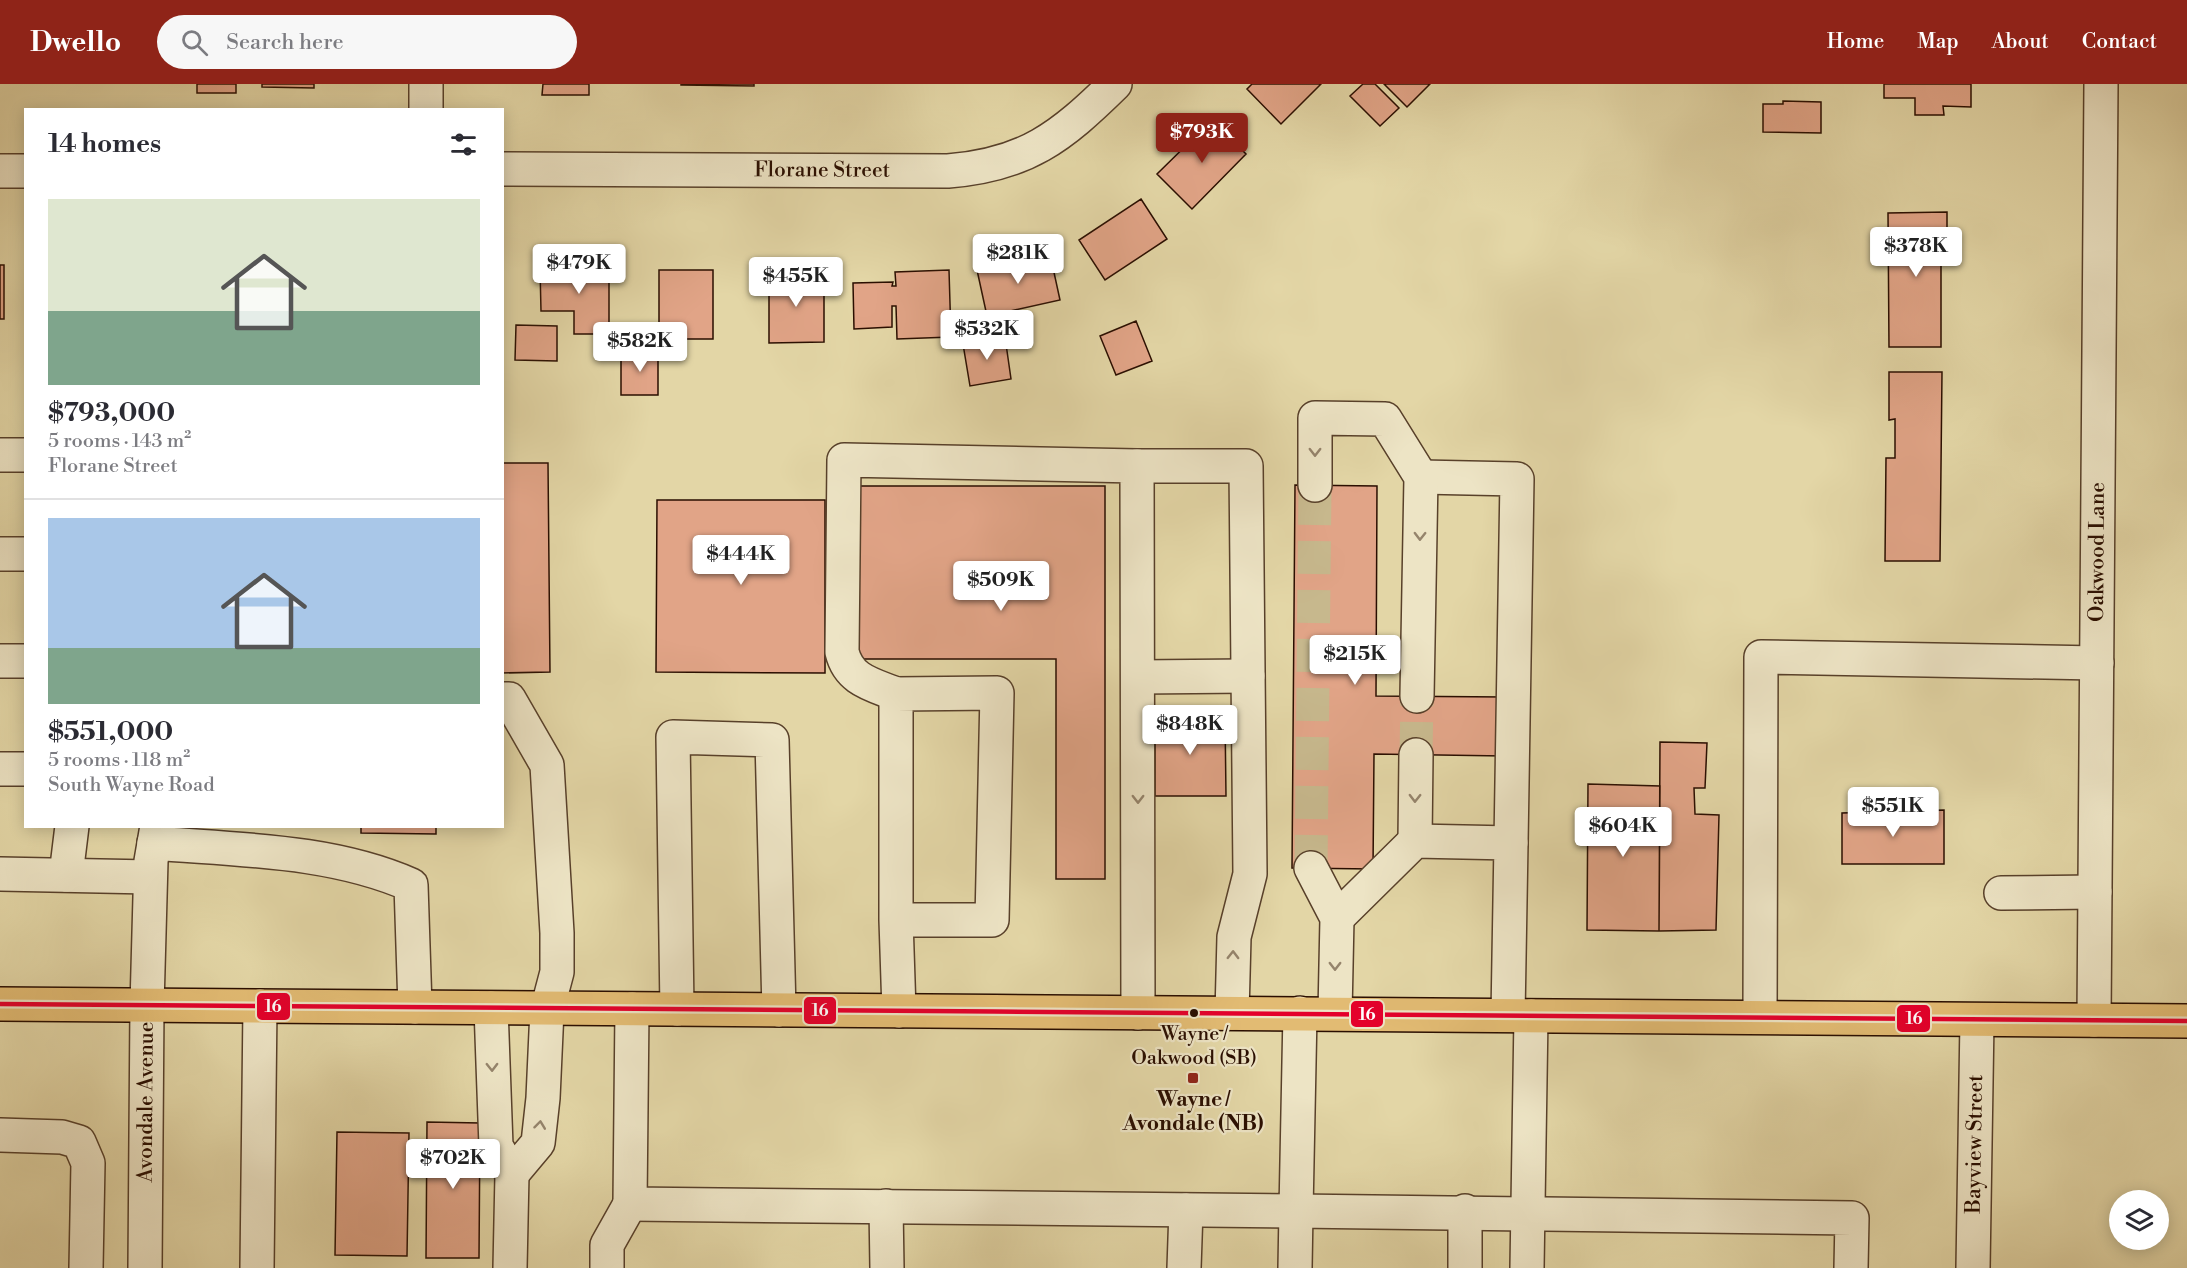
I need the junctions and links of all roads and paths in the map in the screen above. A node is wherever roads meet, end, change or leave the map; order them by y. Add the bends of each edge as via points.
1 (426, 84) edge
2 (1115, 84) edge
3 (2101, 84) edge
4 (426, 108) edge
5 (504, 169) edge
6 (0, 171) edge
7 (24, 171) edge
8 (0, 455) edge
9 (24, 455) edge
10 (1137, 466) junction
11 (1421, 477) junction
12 (1315, 485) tunnel mouth
13 (0, 554) edge
14 (24, 554) edge
15 (0, 661) edge
16 (24, 661) edge
17 (2097, 663) junction
18 (1248, 676) junction
19 (1138, 677) junction
20 (896, 694) junction
21 (1417, 696) tunnel mouth
22 (504, 699) edge
23 (1416, 755) tunnel mouth
24 (0, 769) edge
25 (24, 769) edge
26 (72, 828) edge
27 (155, 835) edge
28 (1415, 841) junction
29 (1511, 843) junction
30 (1311, 868) tunnel mouth
31 (0, 874) edge
32 (66, 875) junction
33 (150, 877) junction
34 (2095, 892) junction
35 (2001, 893) dead end
36 (1337, 918) junction
37 (896, 920) junction
38 (0, 1004) edge
39 (147, 1005) junction
40 (260, 1006) junction
41 (415, 1007) junction
42 (491, 1008) junction
43 (632, 1009) junction
44 (677, 1009) junction
45 (547, 1010) junction
46 (779, 1010) junction
47 (900, 1011) junction
48 (1138, 1013) junction
49 (1232, 1013) junction
50 (1300, 1013) junction
51 (1335, 1013) junction
52 (1520, 1016) junction
53 (1760, 1017) junction
54 (1977, 1020) junction
55 (2094, 1020) junction
56 (2187, 1020) edge
57 (0, 1135) edge
58 (512, 1174) junction
59 (630, 1204) junction
60 (886, 1206) junction
61 (1186, 1210) junction
62 (1296, 1211) junction
63 (1465, 1211) junction
64 (1528, 1213) junction
65 (86, 1268) edge
66 (145, 1268) edge
67 (257, 1268) edge
68 (510, 1268) edge
69 (607, 1268) edge
70 (886, 1268) edge
71 (1184, 1268) edge
72 (1295, 1268) edge
73 (1465, 1268) edge
74 (1527, 1268) edge
75 (1851, 1268) edge
76 (1973, 1268) edge

1 - 4 street
2 - 5 street, Florane Street via 1079,120 1048,142 1014,159 977,168
3 - 17 street, Oakwood Lane
6 - 7 street
8 - 9 street
10 - 18 street via 1246,466
10 - 19 street
10 - 20 street via 844,460 845,666 853,674
11 -> 12 street via 1385,419 1315,418
11 -> 21 street
11 - 29 street via 1517,479
13 - 14 street
15 - 16 street
17 - 34 street, Oakwood Lane
17 - 53 street via 1761,657
18 - 19 street
49 -> 18 street via 1234,937 1250,874
19 -> 48 street
20 - 37 street
20 - 37 street via 997,693 992,920
22 - 45 street via 509,699 547,765 557,972
23 -> 28 street
24 - 25 street
26 - 32 street
27 - 33 street, Avondale Avenue
27 - 41 street via 382,872 411,885
28 - 29 street
28 - 36 street
29 - 52 street
30 - 36 street
31 - 32 street
32 - 33 street
33 - 39 street, Avondale Avenue
34 - 35 street
34 - 55 street, Oakwood Lane
36 -> 51 street
37 - 47 street
38 - 39 main road
39 - 40 main road
39 - 66 street, Avondale Avenue
40 - 41 main road
40 - 67 street
41 - 42 main road
42 - 45 main road
42 -> 58 street via 496,1146
43 - 44 main road
43 - 45 main road
43 - 59 street
44 - 46 main road
44 - 46 street via 673,737 772,740
58 -> 45 street via 538,1143
46 - 47 main road
47 - 48 main road
48 - 49 main road
49 - 50 main road
50 - 51 main road
50 - 62 street
51 - 52 main road
52 - 53 main road
52 - 64 street
53 - 54 main road
54 - 55 main road
54 - 76 street, Bayview Street
55 - 56 main road
57 - 65 street via 62,1137 79,1142 88,1163
58 - 68 street
59 - 60 street
59 - 69 street via 607,1245
60 - 61 street
60 - 70 street
61 - 62 street
61 - 71 street
62 - 63 street
62 - 72 street
63 - 64 street
63 - 73 street
64 - 74 street
64 - 75 street via 1852,1218

